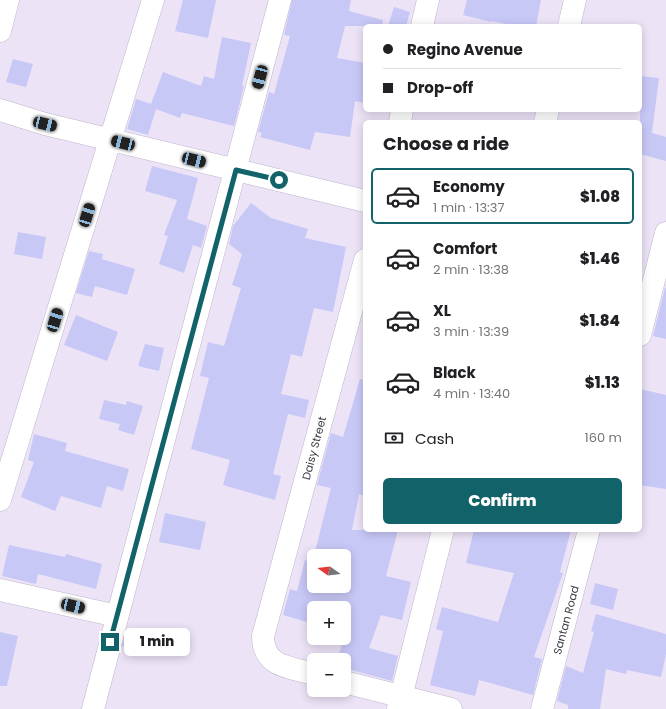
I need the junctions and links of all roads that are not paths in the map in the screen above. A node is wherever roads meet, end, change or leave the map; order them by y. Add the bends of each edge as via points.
1 (8, 0) edge
2 (153, 0) edge
3 (280, 0) edge
4 (428, 0) edge
5 (575, 0) edge
6 (422, 24) edge
7 (569, 24) edge
8 (0, 31) edge
9 (0, 110) edge
10 (109, 140) junction
11 (236, 170) junction
12 (363, 201) edge
13 (666, 233) edge
14 (363, 267) edge
15 (654, 269) edge
16 (642, 325) edge
17 (0, 500) edge
18 (443, 532) edge
19 (588, 532) edge
20 (0, 590) edge
21 (118, 616) junction
22 (307, 672) edge
23 (351, 685) edge
24 (400, 703) edge
25 (92, 709) edge
26 (451, 709) edge
27 (542, 709) edge

1 - 8 street
2 - 10 street
3 - 11 street
4 - 6 street
5 - 7 street
9 - 10 street
10 - 11 street
10 - 17 street
11 - 12 street
11 - 21 street
13 - 15 street
14 - 22 street, Daisy Street via 263,636 266,655 273,661
15 - 16 street
18 - 24 street
19 - 27 street, Santan Road
20 - 21 street
21 - 25 street
23 - 24 street
24 - 26 street

